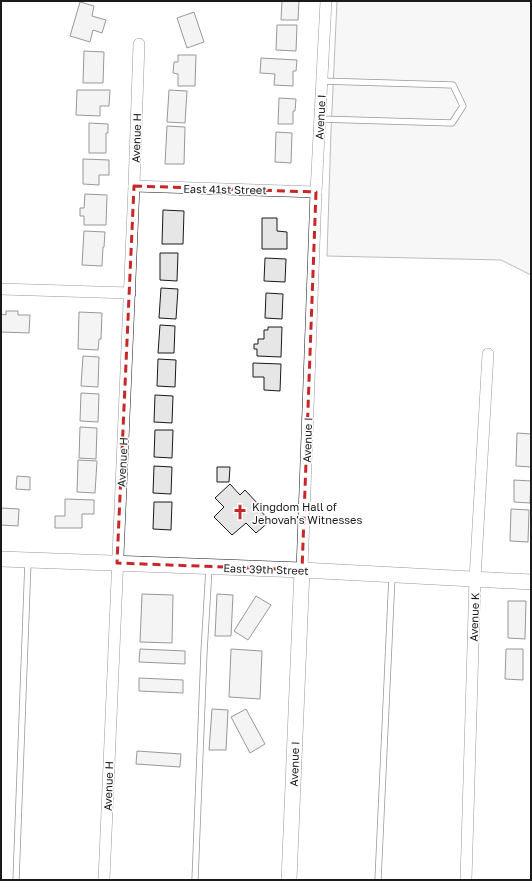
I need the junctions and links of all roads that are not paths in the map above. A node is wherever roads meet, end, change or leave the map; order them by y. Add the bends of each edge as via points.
1 (326, 1) edge
2 (139, 44) dead end
3 (321, 81) junction
4 (320, 118) junction
5 (134, 186) junction
6 (316, 192) junction
7 (1, 290) edge
8 (130, 293) junction
9 (488, 354) dead end
10 (1, 559) edge
11 (28, 561) junction
12 (118, 563) junction
13 (209, 568) junction
14 (302, 570) junction
15 (392, 575) junction
16 (475, 579) junction
17 (531, 582) edge
18 (16, 880) edge
19 (104, 880) edge
20 (195, 880) edge
21 (289, 880) edge
22 (378, 880) edge
23 (466, 880) edge

1 - 3 street, Avenue I
2 - 5 street, Avenue H
3 - 4 street, Avenue I
3 - 4 lane via 453,85 463,106 452,123
4 - 6 street, Avenue I
5 - 6 street, East 41st Street
5 - 8 street, Avenue H
6 - 14 street, Avenue I
7 - 8 street
8 - 12 street, Avenue H
9 - 16 street, Avenue K
10 - 11 main road, East 39th Street
11 - 12 main road, East 39th Street
11 - 18 lane
12 - 13 main road, East 39th Street
12 - 19 street, Avenue H
13 - 14 main road, East 39th Street
13 - 20 lane
14 - 15 main road, East 39th Street
14 - 21 main road, Avenue I
15 - 16 main road, East 39th Street
15 - 22 lane
16 - 17 main road, East 39th Street
16 - 23 street, Avenue K

